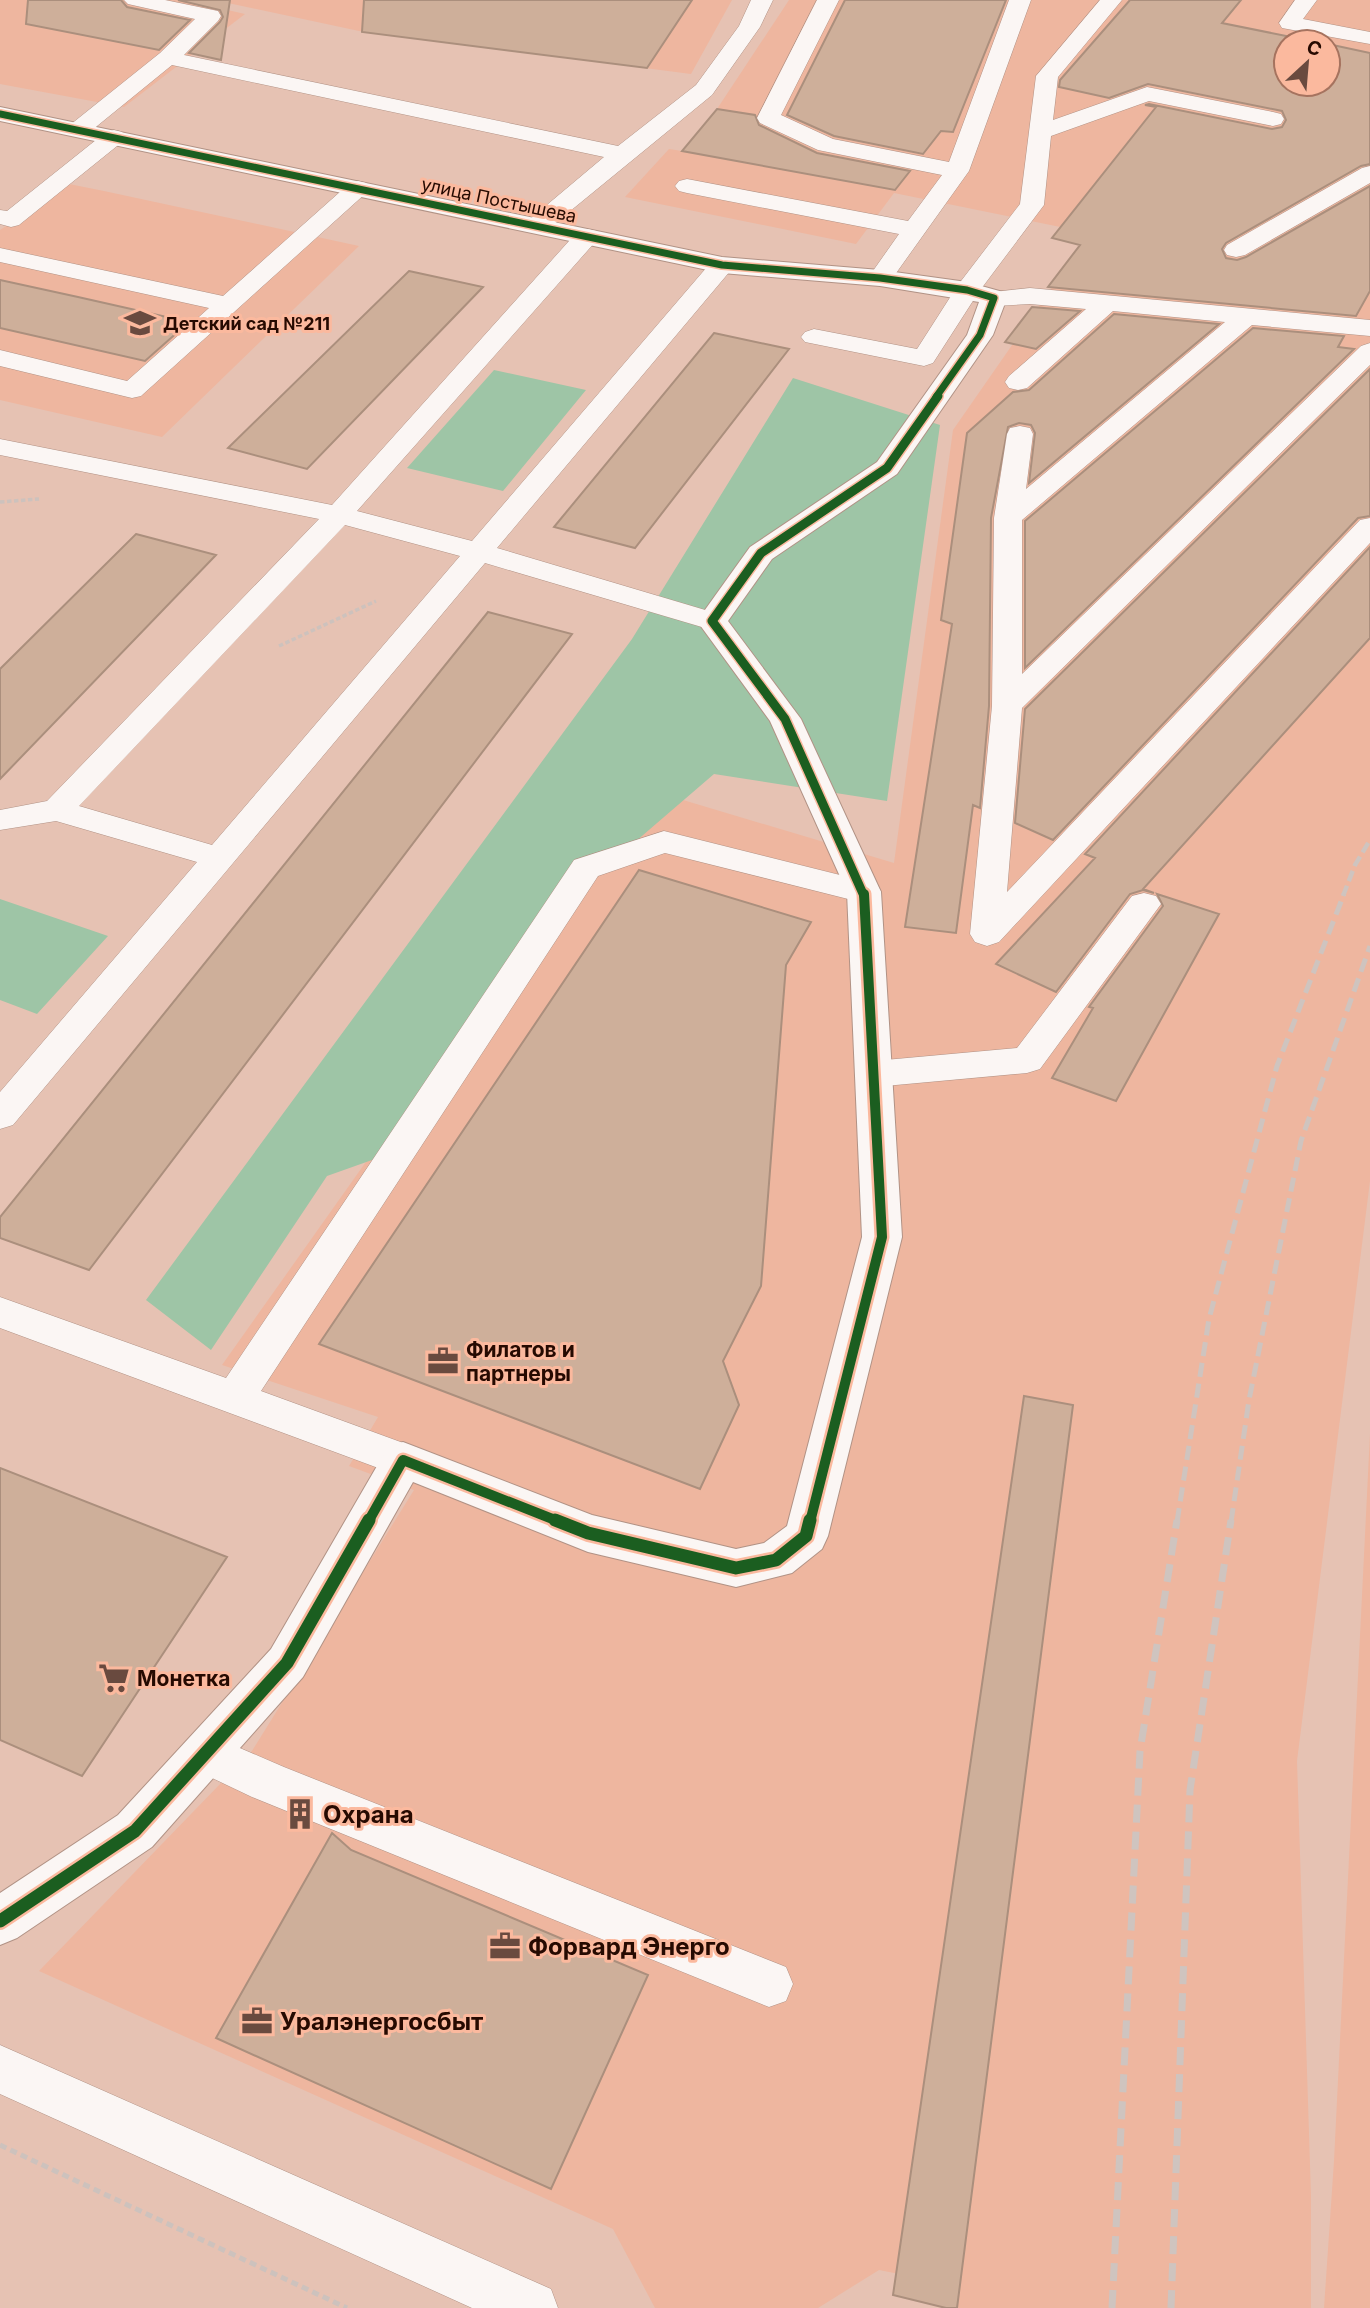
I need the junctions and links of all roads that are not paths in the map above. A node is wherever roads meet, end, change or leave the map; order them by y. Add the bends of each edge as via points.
1 (135, 0) edge
2 (762, 0) edge
3 (828, 0) edge
4 (1020, 0) edge
5 (1111, 0) edge
6 (1306, 0) edge
7 (1370, 38) edge
8 (168, 58) junction
9 (0, 114) edge
10 (1273, 119) dead end
11 (78, 130) junction
12 (1041, 132) junction
13 (114, 137) junction
14 (622, 154) junction
15 (957, 171) junction
16 (1370, 173) edge
17 (687, 186) dead end
18 (358, 188) junction
19 (0, 217) edge
20 (538, 225) junction
21 (915, 230) junction
22 (587, 236) junction
23 (1236, 250) dead end
24 (0, 255) edge
25 (722, 265) junction
26 (880, 278) junction
27 (980, 294) junction
28 (1107, 303) junction
29 (227, 304) junction
30 (1247, 316) junction
31 (1370, 328) edge
32 (814, 337) dead end
33 (1370, 351) edge
34 (0, 358) edge
35 (1018, 382) dead end
36 (1020, 434) dead end
37 (0, 447) edge
38 (339, 515) junction
39 (1008, 518) junction
40 (1370, 526) edge
41 (479, 552) junction
42 (712, 621) junction
43 (1007, 706) junction
44 (57, 810) junction
45 (0, 820) edge
46 (220, 858) junction
47 (864, 892) junction
48 (1144, 904) dead end
49 (874, 1074) junction
50 (0, 1116) edge
51 (0, 1312) edge
52 (235, 1398) junction
53 (403, 1460) junction
54 (205, 1753) junction
55 (0, 1921) edge
56 (769, 1984) dead end
57 (0, 2069) edge
58 (532, 2308) edge

1 - 8 lane via 210,16
2 - 14 lane via 749,27 704,90
3 - 15 lane via 768,118 826,145
4 - 15 lane
5 - 12 lane via 1047,76
6 - 7 lane via 1290,23
8 - 11 lane
8 - 14 lane
9 - 11 street, улица Постышева
10 - 12 lane via 1147,94
11 - 13 street, улица Постышева
12 - 27 lane via 1032,205
13 - 18 street, улица Постышева
13 - 19 lane via 11,219
14 - 20 lane
15 - 21 lane
16 - 23 lane
17 - 21 lane
18 - 20 street, улица Постышева
18 - 29 lane
20 - 22 street, улица Постышева
21 - 26 lane
22 - 25 street, улица Постышева
22 - 38 lane
24 - 29 lane
25 - 26 street, улица Постышева
25 - 41 lane
26 - 27 street, улица Постышева
27 - 28 lane
27 - 32 lane via 924,358
27 - 42 street via 980,335 887,468 761,553
28 - 30 lane
28 - 35 lane
29 - 34 lane via 132,390
30 - 31 lane
30 - 39 lane
33 - 43 lane
36 - 39 lane
37 - 38 lane
38 - 41 lane
38 - 44 lane
39 - 43 lane
40 - 43 lane via 988,934
41 - 42 lane
41 - 46 lane
42 - 47 street via 785,719
44 - 45 lane
44 - 46 lane
46 - 50 lane
47 - 49 street
47 - 52 lane via 664,842 586,867
48 - 49 lane via 1027,1060
49 - 53 street via 882,1237 806,1536 776,1560 736,1568 588,1533
51 - 52 lane
52 - 53 lane
53 - 54 street via 286,1663
54 - 55 street via 135,1831
54 - 56 lane
57 - 58 lane

